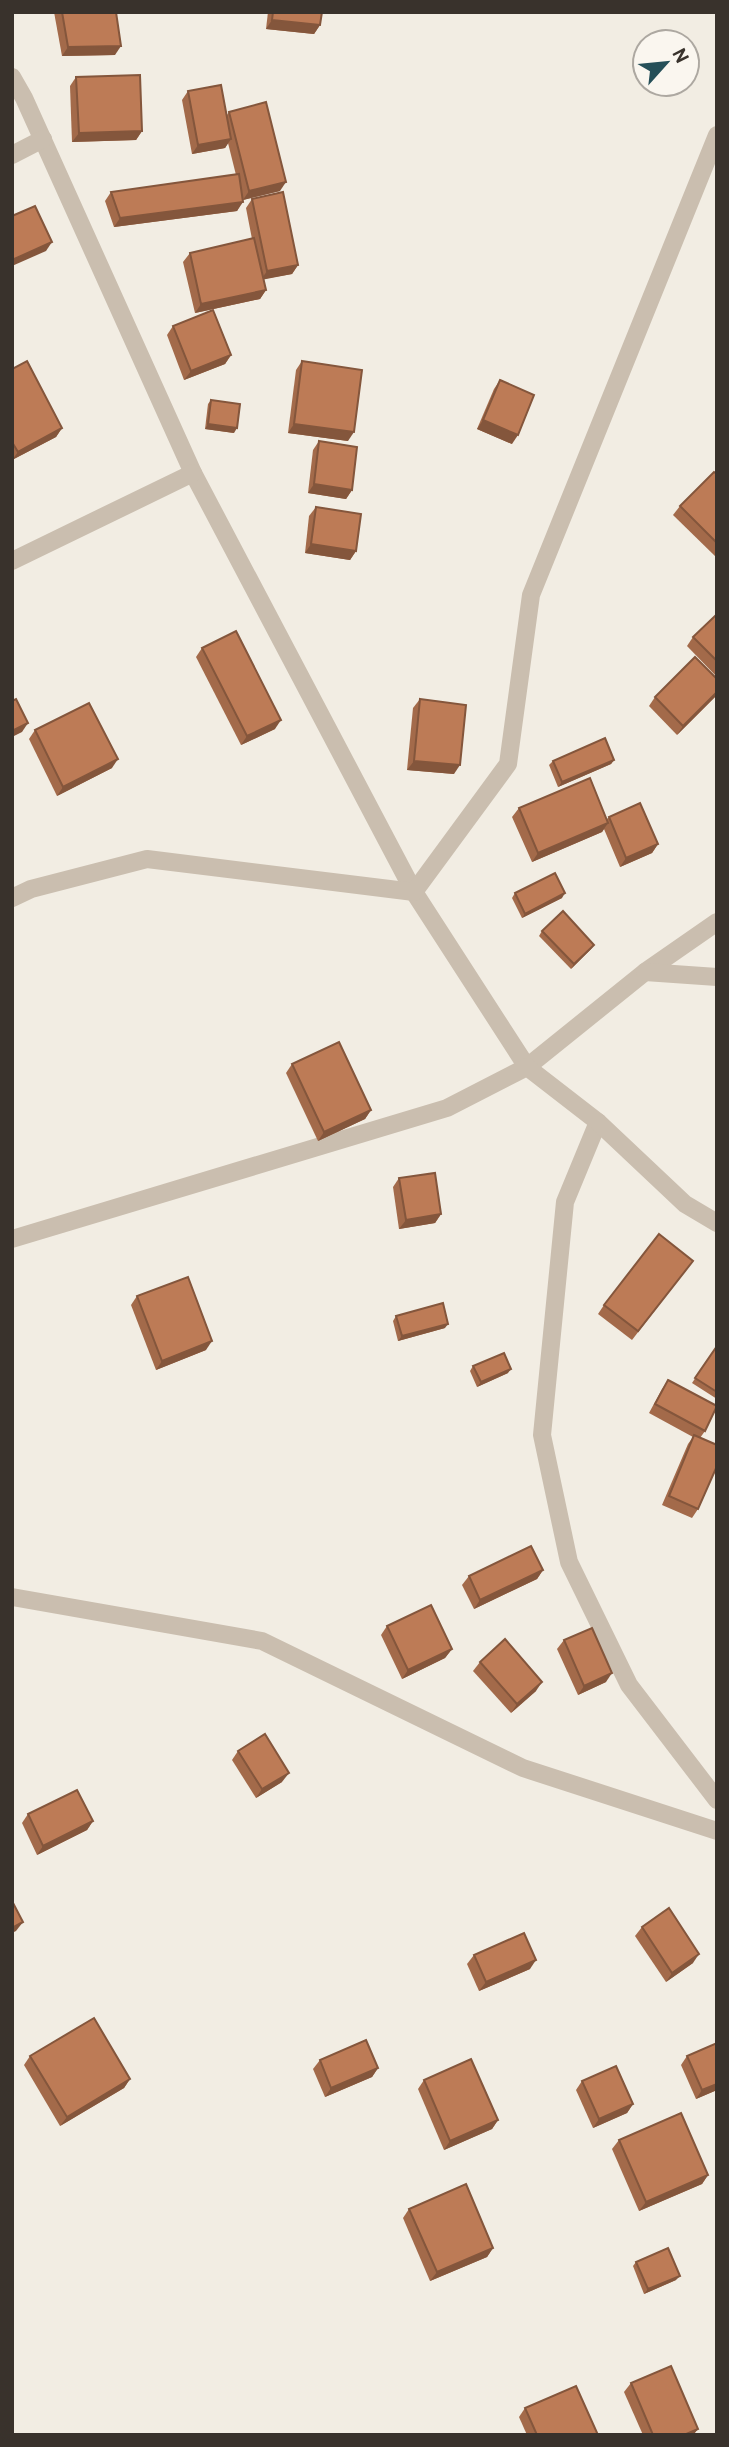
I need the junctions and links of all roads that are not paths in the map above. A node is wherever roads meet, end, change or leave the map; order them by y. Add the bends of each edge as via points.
1 (12, 77) edge
2 (717, 135) edge
3 (43, 139) junction
4 (12, 155) edge
5 (192, 473) junction
6 (12, 562) edge
7 (414, 892) junction
8 (12, 898) edge
9 (717, 922) edge
10 (645, 972) junction
11 (717, 977) edge
12 (527, 1067) junction
13 (598, 1122) junction
14 (717, 1223) edge
15 (12, 1239) edge
16 (12, 1597) edge
17 (717, 1800) edge
18 (717, 1831) edge

1 - 3 street
2 - 7 street via 531,595 508,764
3 - 4 street
3 - 5 street
5 - 6 street
5 - 7 street
7 - 8 street via 147,859
7 - 12 street
9 - 10 street
10 - 11 street
10 - 12 street
12 - 13 street
12 - 15 street via 447,1108
13 - 14 street via 685,1204
13 - 17 street via 565,1202 542,1435 569,1562 629,1685
16 - 18 street via 262,1641 523,1768

